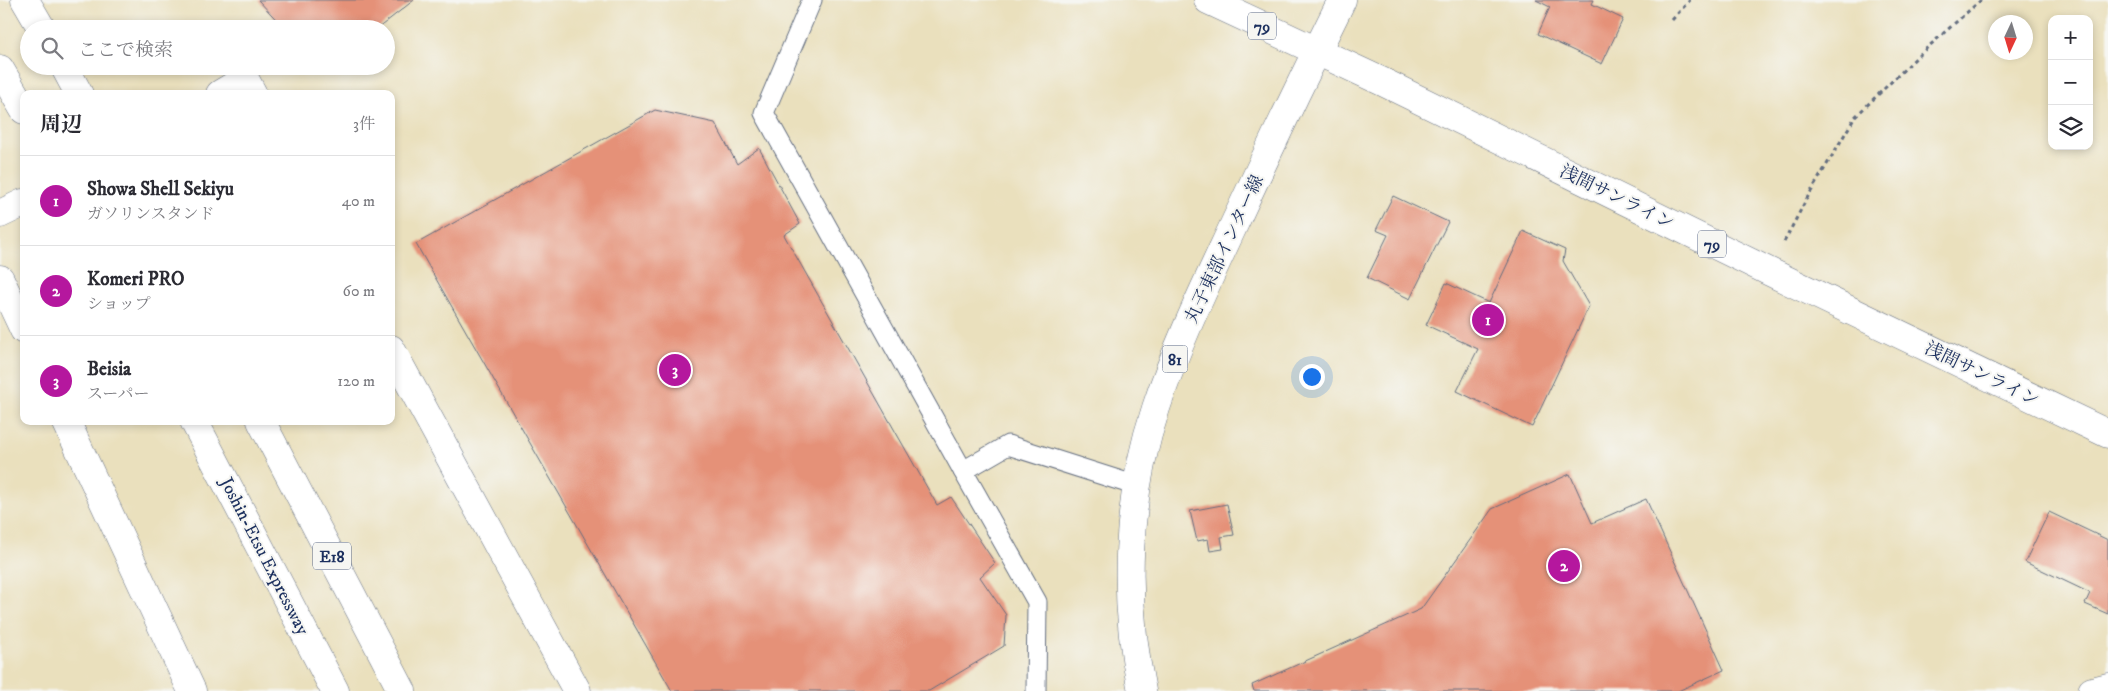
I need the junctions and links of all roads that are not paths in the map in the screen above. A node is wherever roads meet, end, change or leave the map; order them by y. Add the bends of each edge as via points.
1 (26, 0) edge
2 (812, 0) edge
3 (1208, 0) edge
4 (1342, 0) edge
5 (37, 20) edge
6 (1317, 51) junction
7 (0, 69) edge
8 (69, 75) edge
9 (77, 90) edge
10 (227, 90) edge
11 (251, 90) edge
12 (20, 103) edge
13 (0, 279) edge
14 (20, 322) edge
15 (395, 356) edge
16 (68, 425) edge
17 (196, 425) edge
18 (263, 425) edge
19 (2108, 434) edge
20 (963, 471) junction
21 (1137, 486) junction
22 (2108, 687) edge
23 (192, 691) edge
24 (335, 691) edge
25 (402, 691) edge
26 (577, 691) edge
27 (1036, 691) edge
28 (1142, 691) edge
29 (2092, 691) edge

1 - 5 main road
2 - 20 lane via 764,113
3 - 6 main road, 浅間サンライン / 79
4 - 6 main road, 81
6 - 19 main road, 浅間サンライン / 79
6 - 21 main road, 丸子東部インター線 / 81 via 1193,314 1156,407
7 - 12 main road
8 - 9 main road
10 - 11 main road via 245,79
13 - 14 main road
15 - 26 main road
16 - 23 main road
17 - 24 main road, Joshin-Etsu Expressway
18 - 25 main road, E18
20 - 21 lane via 1008,445
20 - 27 lane via 1037,602
21 - 28 main road, 丸子東部インター線 / 81 via 1130,612
22 - 29 main road

